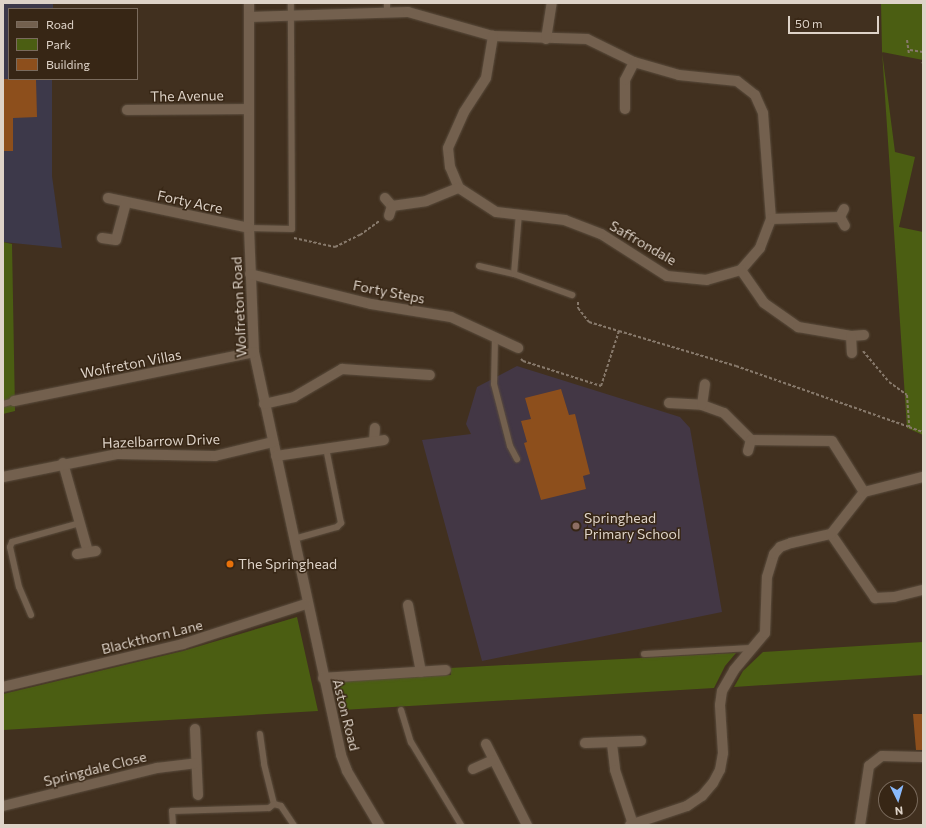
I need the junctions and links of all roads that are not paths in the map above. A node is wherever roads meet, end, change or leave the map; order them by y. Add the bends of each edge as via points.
1 (249, 3) edge
2 (290, 3) edge
3 (552, 3) edge
4 (387, 8) edge
5 (291, 16) junction
6 (249, 17) junction
7 (493, 36) junction
8 (546, 39) junction
9 (634, 62) junction
10 (248, 109) junction
11 (626, 109) dead end
12 (127, 110) dead end
13 (459, 188) junction
14 (108, 198) dead end
15 (126, 203) junction
16 (519, 213) junction
17 (389, 216) road end
18 (771, 218) junction
19 (845, 226) dead end
20 (249, 228) junction
21 (102, 238) dead end
22 (479, 266) dead end
23 (740, 270) junction
24 (250, 274) junction
25 (514, 274) junction
26 (572, 295) road end
27 (864, 335) dead end
28 (495, 338) junction
29 (516, 347) road end
30 (254, 352) junction
31 (430, 375) dead end
32 (705, 384) dead end
33 (14, 401) joint
34 (669, 403) dead end
35 (3, 404) edge
36 (264, 404) junction
37 (702, 405) junction
38 (375, 428) dead end
39 (751, 440) junction
40 (273, 442) junction
41 (326, 448) junction
42 (748, 451) dead end
43 (276, 456) junction
44 (517, 459) dead end
45 (63, 463) junction
46 (3, 477) edge
47 (923, 477) edge
48 (864, 492) junction
49 (80, 523) junction
50 (831, 534) junction
51 (294, 539) junction
52 (77, 554) dead end
53 (923, 589) edge
54 (306, 604) junction
55 (408, 605) dead end
56 (31, 615) dead end
57 (754, 648) junction
58 (644, 654) dead end
59 (446, 670) dead end
60 (421, 672) junction
61 (323, 678) junction
62 (3, 687) edge
63 (401, 710) dead end
64 (196, 729) dead end
65 (260, 734) dead end
66 (641, 741) dead end
67 (585, 743) dead end
68 (486, 744) dead end
69 (612, 744) junction
70 (923, 757) edge
71 (493, 760) junction
72 (195, 763) junction
73 (473, 769) dead end
74 (198, 795) dead end
75 (274, 804) junction
76 (3, 806) edge
77 (632, 824) edge
78 (173, 825) edge
79 (294, 825) edge
80 (379, 825) edge
81 (461, 825) edge
82 (526, 825) edge
83 (860, 825) edge

1 - 6 street, Wolfreton Road
2 - 5 lane
3 - 8 street
4 - 5 street
4 - 7 street
5 - 6 street
5 - 20 lane via 292,229
6 - 10 street, Wolfreton Road
7 - 8 street
7 - 13 street via 486,78 464,112 448,148 450,168
8 - 9 street via 587,39
9 - 11 street via 625,80
9 - 18 street via 678,75 737,81 755,95 763,112
10 - 12 street, The Avenue
10 - 20 street, Wolfreton Road
13 - 16 street, Saffrondale via 496,212
13 - 17 street via 426,200 388,202
14 - 15 street, Forty Acre
15 - 20 street, Forty Acre
15 - 21 street via 116,240
16 - 23 street, Saffrondale via 565,220 601,234 667,276 707,280
16 - 25 lane
18 - 19 street via 842,213
18 - 23 street via 760,248
20 - 24 street, Wolfreton Road
22 - 25 lane
23 - 27 street via 764,303 798,327 852,345
24 - 28 street, Forty Steps via 371,304 451,317
24 - 30 street, Wolfreton Road
25 - 26 lane
28 - 29 street, Forty Steps
28 - 44 lane via 494,384 510,446
30 - 33 street, Wolfreton Villas
30 - 36 street, Wolfreton Road
31 - 36 street via 342,369 294,397
32 - 37 street
33 - 35 lane
34 - 37 street
36 - 40 street, Wolfreton Road
37 - 39 street via 724,413
38 - 41 street via 379,440
39 - 42 street
39 - 48 street via 832,441
40 - 43 street, Wolfreton Road
40 - 45 street, Hazelbarrow Drive via 215,456 117,454
41 - 43 street
41 - 51 lane via 341,522 337,527
43 - 51 street, Wolfreton Road
45 - 46 street, Hazelbarrow Drive
45 - 49 street
47 - 48 street
48 - 50 street
49 - 52 street via 92,552
49 - 56 lane via 12,542 10,547 19,587
50 - 53 street via 875,598 894,597
50 - 57 street via 791,543 780,547 774,554 767,577 767,624 765,633
51 - 54 street, Wolfreton Road
54 - 61 street, Aston Road
54 - 62 street, Blackthorn Lane via 183,644
55 - 60 street
57 - 58 lane
57 - 77 street via 734,670 722,691 720,705 723,753 720,770 713,783 702,796 687,806
59 - 60 street
60 - 61 street
61 - 80 street, Aston Road via 347,771
63 - 81 lane via 411,742
64 - 72 street
65 - 75 lane
66 - 69 street
67 - 69 street
68 - 71 street
69 - 77 street via 616,770
70 - 83 street via 882,756 869,766
71 - 73 street
71 - 82 street
72 - 74 street
72 - 76 street, Springdale Close via 157,768
75 - 78 lane via 268,808 172,811
75 - 79 lane via 281,806

